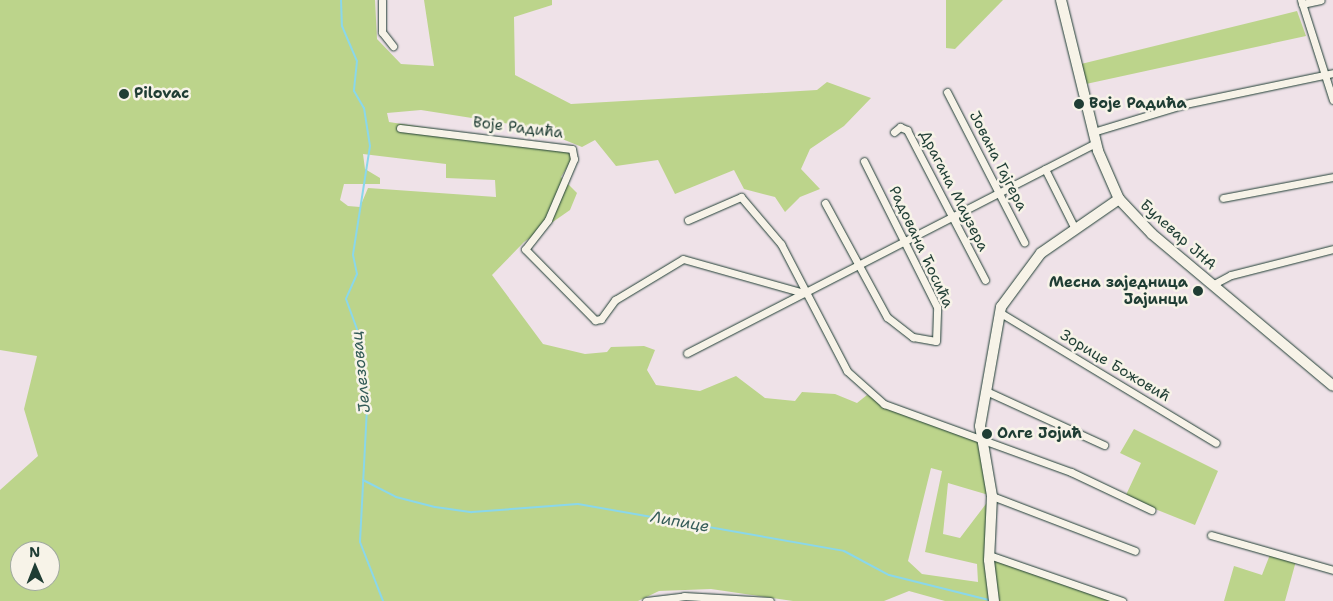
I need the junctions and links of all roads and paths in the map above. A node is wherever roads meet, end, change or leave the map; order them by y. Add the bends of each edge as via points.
1 (382, 0) edge
2 (1061, 0) edge
3 (1321, 0) edge
4 (1302, 2) edge
5 (393, 46) dead end
6 (1330, 73) edge
7 (947, 92) dead end
8 (1333, 100) edge
9 (400, 128) dead end
10 (894, 132) dead end
11 (1093, 132) junction
12 (1096, 143) junction
13 (864, 161) dead end
14 (1045, 169) junction
15 (1333, 177) edge
16 (999, 193) junction
17 (1223, 198) dead end
18 (1119, 199) junction
19 (825, 203) dead end
20 (952, 218) junction
21 (688, 220) dead end
22 (1075, 229) junction
23 (904, 242) junction
24 (1024, 242) dead end
25 (1333, 249) edge
26 (858, 266) junction
27 (985, 280) dead end
28 (1212, 285) junction
29 (804, 293) junction
30 (1000, 312) junction
31 (687, 353) dead end
32 (1333, 386) edge
33 (986, 391) junction
34 (982, 443) junction
35 (1216, 443) dead end
36 (1104, 445) dead end
37 (992, 496) junction
38 (1151, 510) dead end
39 (1211, 535) dead end
40 (1135, 551) dead end
41 (989, 555) junction
42 (1333, 570) edge
43 (994, 600) edge
44 (646, 601) edge
45 (770, 601) edge
46 (1122, 601) edge

1 - 5 street via 382,32
2 - 11 main road, Булевар ЈНА
3 - 4 street
4 - 6 street
6 - 8 street
6 - 11 street via 1164,109
7 - 16 street, Јована Гајгера
9 - 29 street, Воје Радића via 572,149 574,159 548,220 525,250 595,320 601,319 615,300 683,259
10 - 20 street, Драгана Маузера via 900,127 907,130
11 - 12 main road, Булевар ЈНА
12 - 14 street
12 - 18 main road, Булевар ЈНА
13 - 23 street, Радована Ћосића
14 - 16 street
14 - 22 street
15 - 17 street
16 - 20 street
16 - 24 street, Јована Гајгера
18 - 22 main road
18 - 28 main road, Булевар ЈНА
19 - 26 street
20 - 23 street
20 - 27 street, Драгана Маузера
21 - 29 street via 741,197 781,244
22 - 30 main road via 1033,261
23 - 26 street
23 - 26 street, Радована Ћосића via 939,312 939,335 932,343 891,323
25 - 28 street via 1231,275
26 - 29 street
28 - 32 main road, Булевар ЈНА
29 - 31 street
29 - 34 street via 843,365 863,390 897,410
30 - 33 main road
30 - 35 street, Зорице Божовић
33 - 34 main road
33 - 36 street
34 - 37 main road
34 - 38 street via 1078,475
37 - 40 street
37 - 41 main road
39 - 42 street
41 - 43 main road
41 - 46 street
44 - 45 street via 684,596

